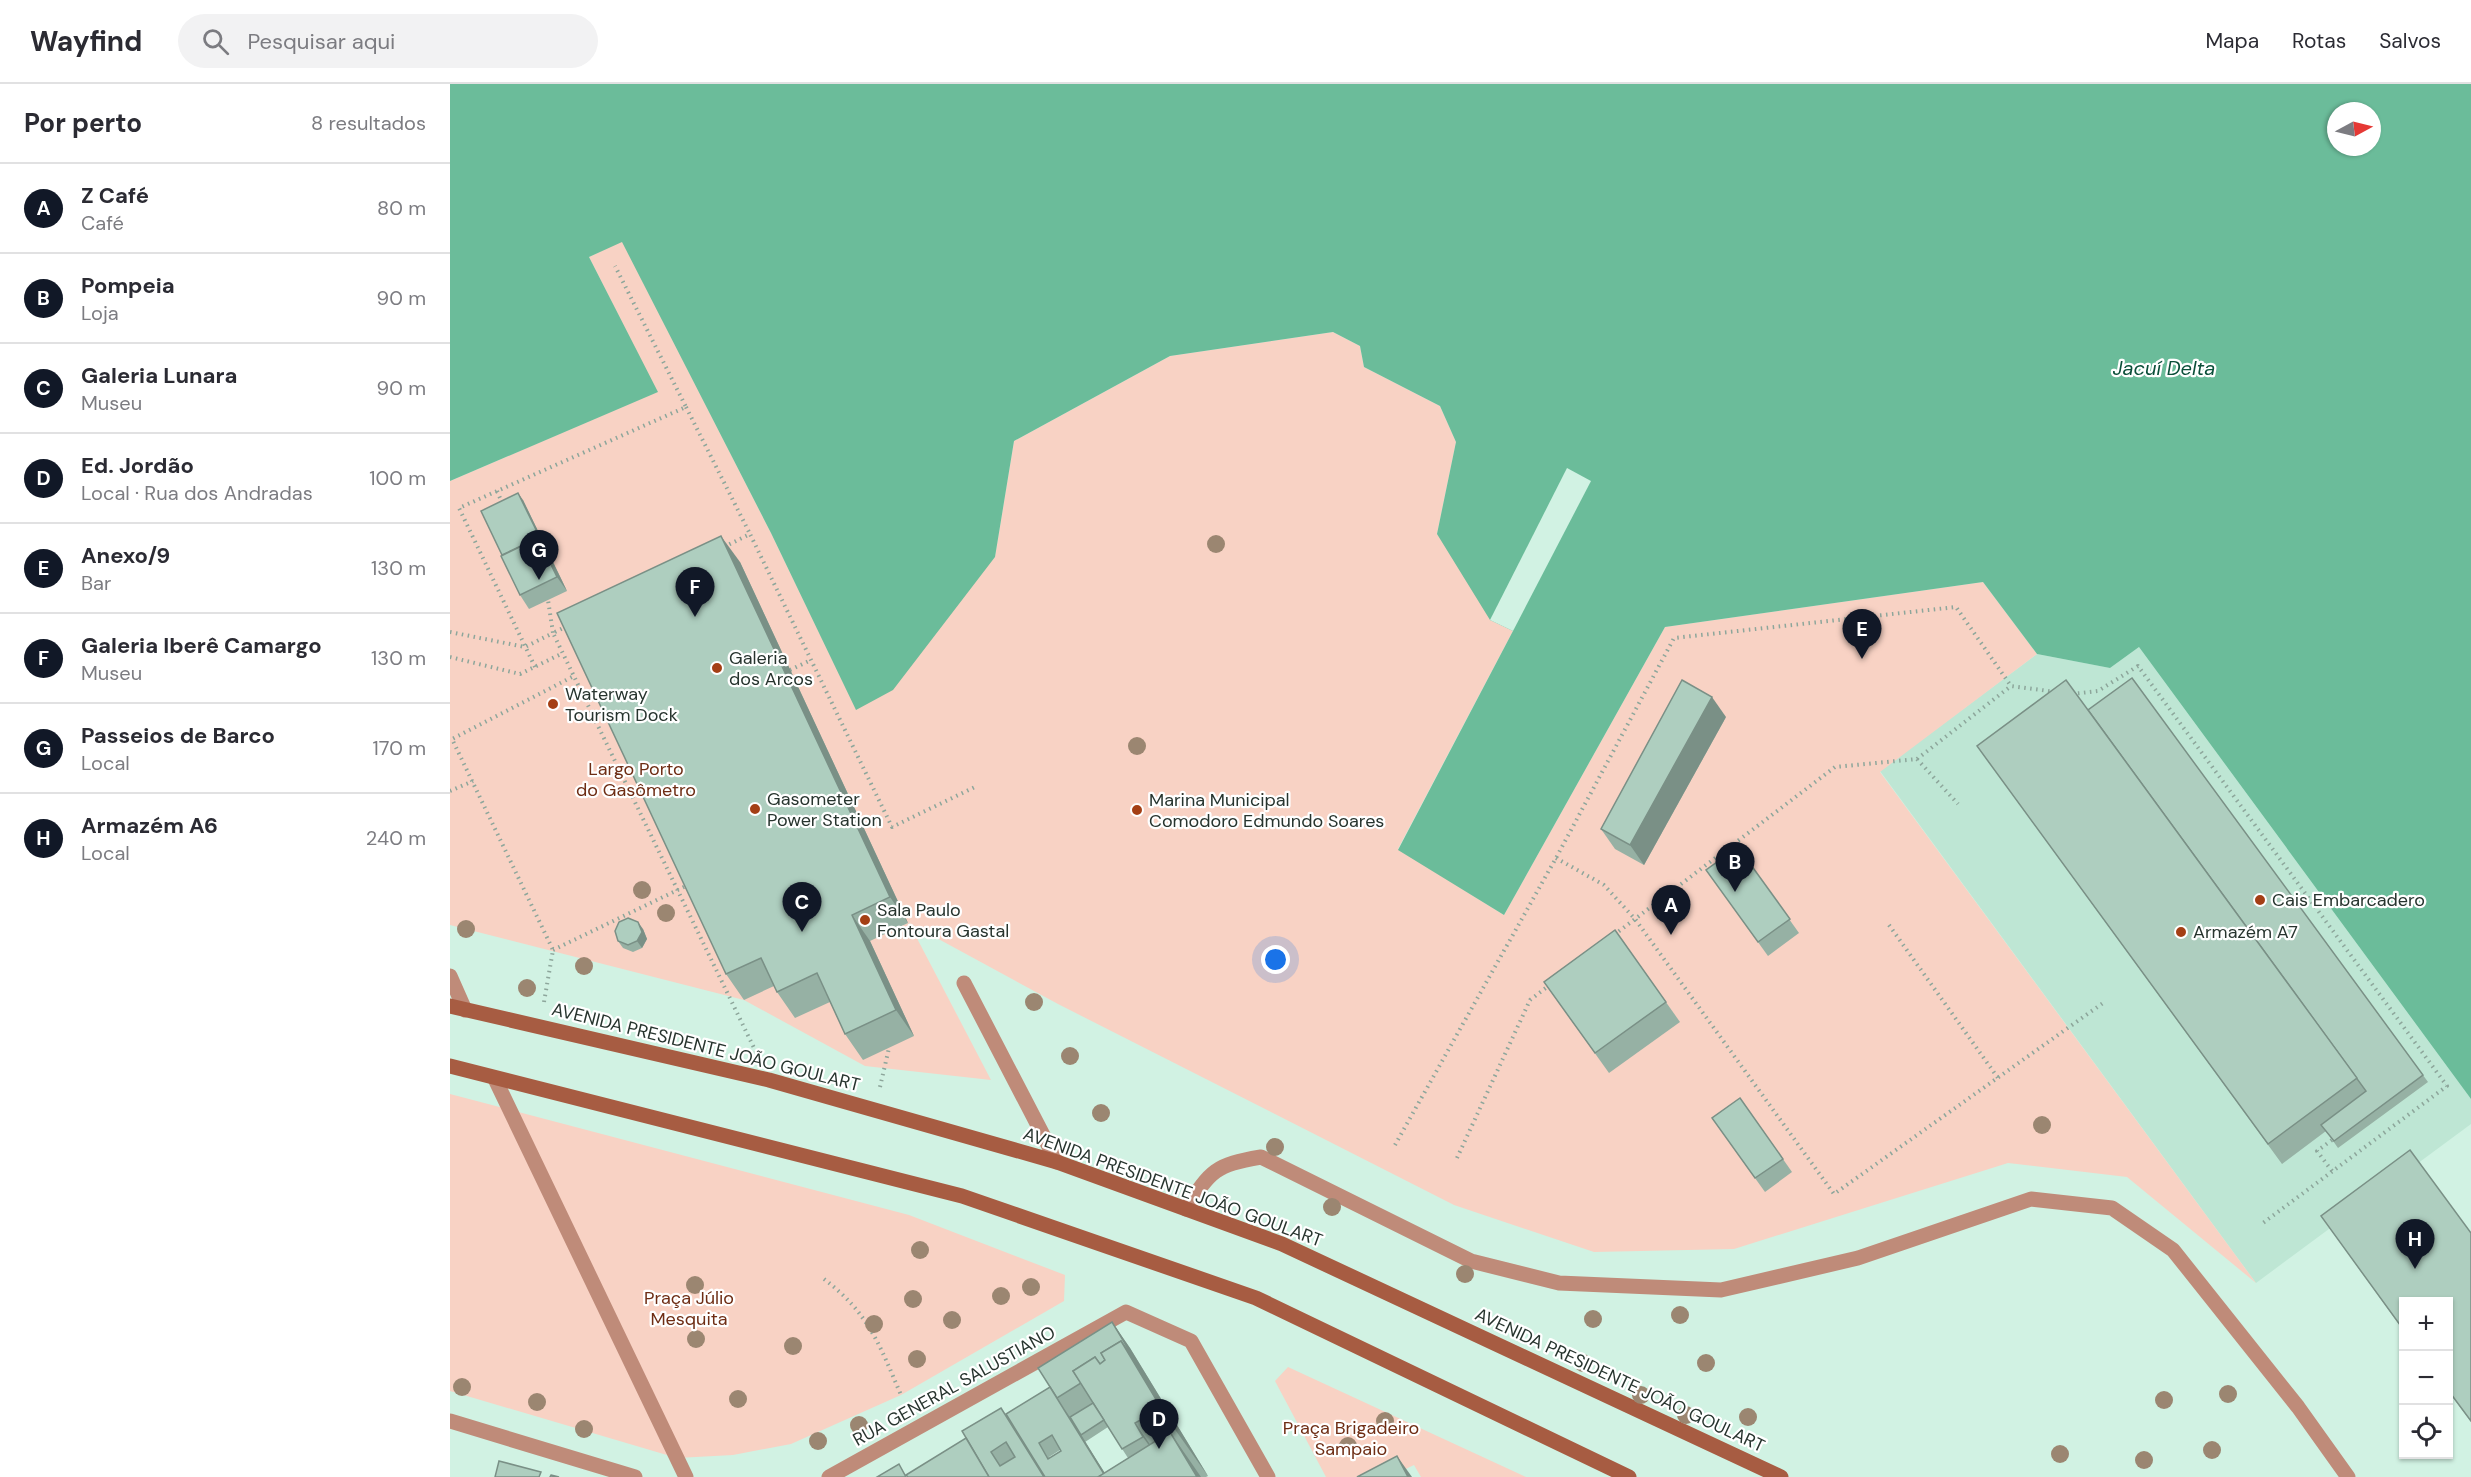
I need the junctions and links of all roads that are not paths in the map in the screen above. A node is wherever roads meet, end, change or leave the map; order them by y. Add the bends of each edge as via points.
1 (450, 976) edge
2 (964, 983) dead end
3 (458, 1008) edge
4 (450, 1066) edge
5 (495, 1079) junction
6 (1057, 1162) junction
7 (1186, 1209) junction
8 (450, 1421) edge
9 (635, 1477) edge
10 (686, 1477) edge
11 (829, 1477) edge
12 (1268, 1477) edge
13 (1629, 1477) edge
14 (1781, 1477) edge
15 (2348, 1477) edge

1 - 3 street
2 - 6 street
3 - 6 main road, AVENIDA PRESIDENTE JOÃO GOULART via 769,1080
4 - 5 main road
5 - 10 street
5 - 13 main road via 962,1196 1244,1294
6 - 7 main road, AVENIDA PRESIDENTE JOÃO GOULART
7 - 14 main road, AVENIDA PRESIDENTE JOÃO GOULART via 1281,1244
7 - 15 street via 1208,1175 1230,1162 1261,1157 1471,1261 1559,1283 1721,1290 1858,1258 2031,1199 2112,1208 2174,1250
8 - 9 street
11 - 12 street, RUA GENERAL SALUSTIANO via 1126,1312 1191,1341

